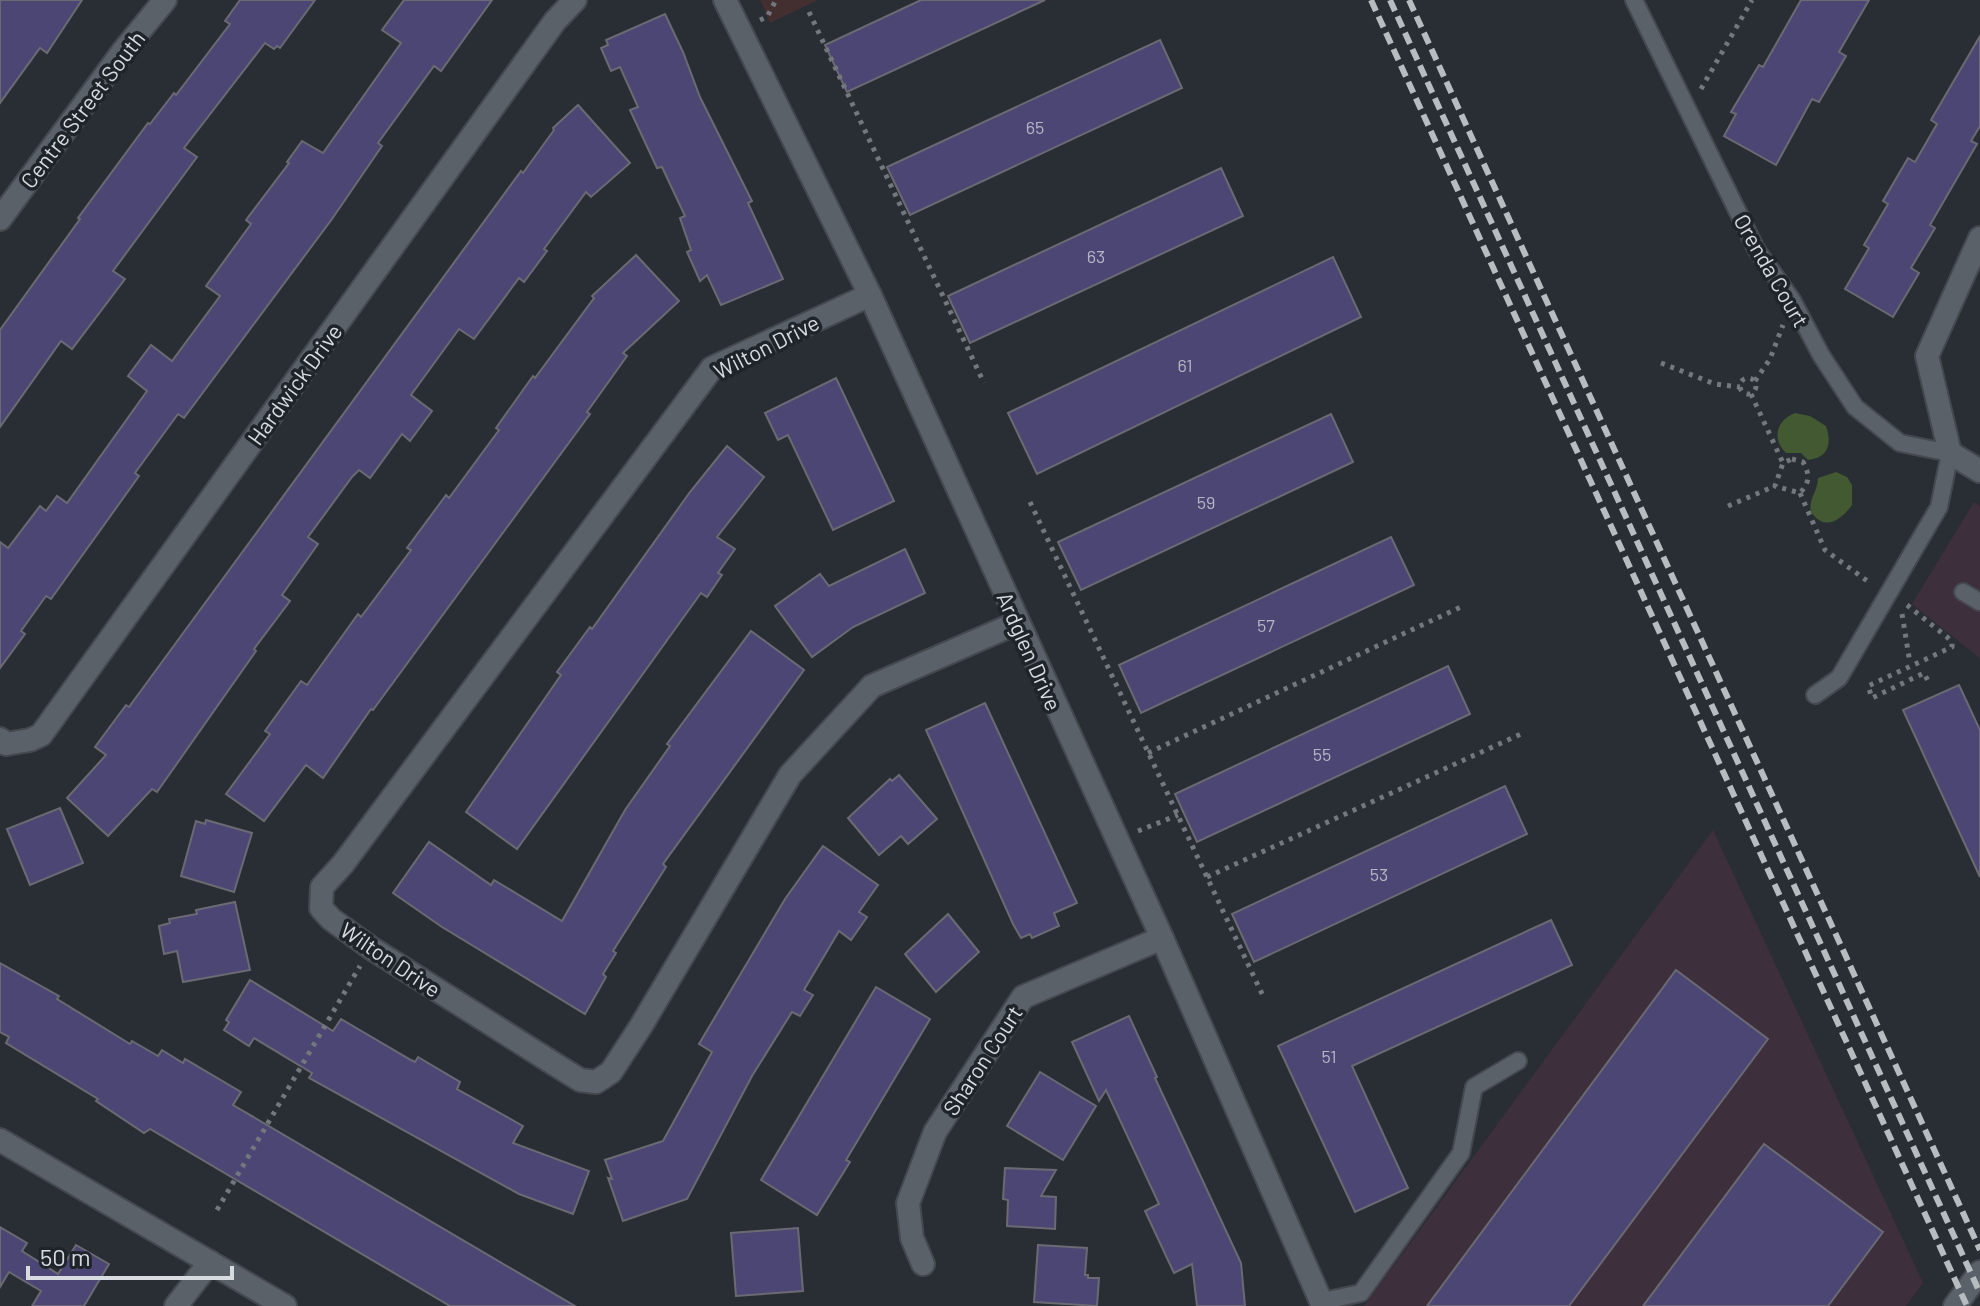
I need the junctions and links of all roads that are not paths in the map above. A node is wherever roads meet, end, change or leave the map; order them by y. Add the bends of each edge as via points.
1 (165, 0) edge
2 (575, 0) edge
3 (725, 0) edge
4 (1634, 0) edge
5 (0, 219) edge
6 (1980, 238) edge
7 (870, 295) junction
8 (1950, 453) junction
9 (1980, 471) edge
10 (1963, 592) dead end
11 (1980, 602) edge
12 (1017, 623) junction
13 (1815, 695) dead end
14 (0, 739) edge
15 (1162, 938) junction
16 (1518, 1061) dead end
17 (0, 1140) edge
18 (210, 1262) junction
19 (923, 1264) dead end
20 (1980, 1272) edge
21 (1323, 1303) edge
22 (176, 1306) edge
23 (285, 1306) edge
24 (1955, 1306) edge

1 - 5 street, Centre Street South
2 - 14 street, Hardwick Drive via 41,735 6,744
3 - 7 street, Ardglen Drive
4 - 8 lane, Orenda Court via 1756,249 1855,407 1900,443
6 - 8 street via 1927,356
7 - 12 street, Ardglen Drive
7 - 12 street, Wilton Drive via 712,368 322,887 321,908 371,948 580,1080 596,1082 611,1072 641,1026 790,775 872,686
8 - 9 street, Orenda Court
8 - 13 lane via 1939,507 1839,678
10 - 11 lane
12 - 15 street, Ardglen Drive
15 - 19 street, Sharon Court via 1023,997 935,1132 908,1203 912,1238
15 - 21 street, Ardglen Drive
16 - 21 lane via 1474,1087 1461,1153 1361,1293
17 - 18 street
18 - 22 street
18 - 23 street
20 - 24 street

